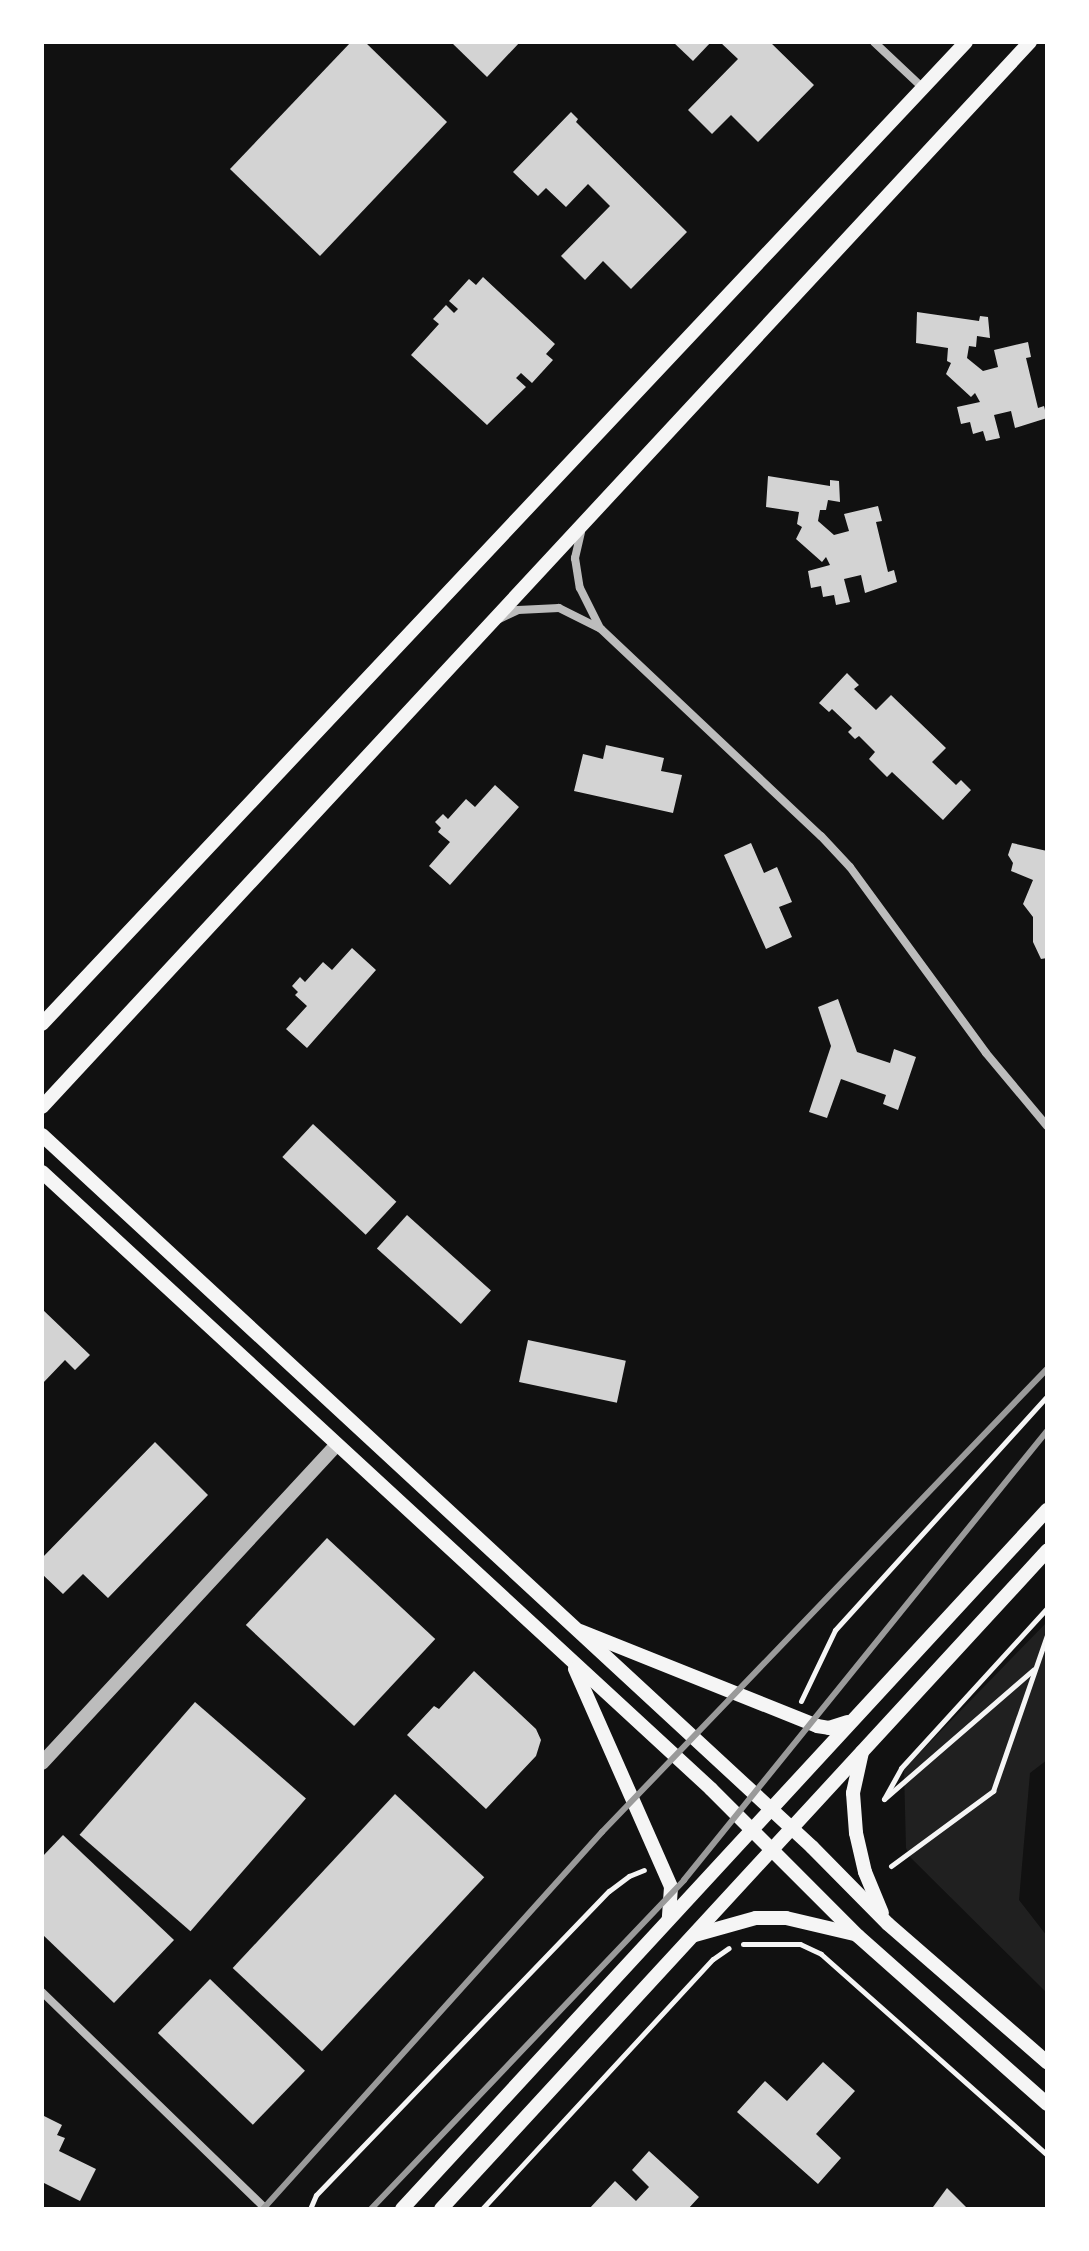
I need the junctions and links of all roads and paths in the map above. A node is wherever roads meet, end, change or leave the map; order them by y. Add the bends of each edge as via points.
1 (874, 42) edge
2 (966, 42) edge
3 (1030, 42) edge
4 (923, 88) junction
5 (591, 513) junction
6 (483, 627) junction
7 (601, 629) junction
8 (42, 1024) edge
9 (42, 1107) edge
10 (1047, 1126) edge
11 (42, 1135) edge
12 (42, 1172) edge
13 (1047, 1396) edge
14 (337, 1444) junction
15 (1047, 1510) edge
16 (1047, 1551) edge
17 (1047, 1608) edge
18 (571, 1627) junction
19 (1047, 1635) edge
20 (571, 1661) junction
21 (1035, 1669) junction
22 (798, 1709) dead end
23 (851, 1720) junction
24 (863, 1749) junction
25 (42, 1763) edge
26 (770, 1808) junction
27 (791, 1828) junction
28 (752, 1829) junction
29 (772, 1849) junction
30 (891, 1866) dead end
31 (651, 1867) dead end
32 (668, 1922) junction
33 (888, 1924) junction
34 (858, 1936) junction
35 (691, 1937) junction
36 (42, 1992) edge
37 (1047, 2062) edge
38 (1047, 2104) edge
39 (1047, 2155) edge
40 (266, 2209) edge
41 (310, 2209) edge
42 (402, 2209) edge
43 (441, 2209) edge
44 (482, 2209) edge

1 - 4 street
2 - 4 main road
3 - 5 main road
4 - 8 main road
5 - 6 main road
5 - 7 street via 575,558 580,588
6 - 7 street via 518,610 559,608
6 - 9 main road
7 - 10 street via 850,867 986,1053
11 - 18 main road
12 - 14 main road
13 - 22 path via 835,1630
14 - 20 main road
14 - 25 street
15 - 23 main road
16 - 24 main road
17 - 21 path via 901,1768 884,1799
18 - 23 main road via 817,1726 829,1728
18 - 26 main road
19 - 21 path
20 - 28 main road
20 - 32 main road via 671,1887
21 - 30 path via 993,1791
23 - 26 main road
24 - 27 main road
24 - 33 main road via 853,1793 856,1833 865,1872
26 - 27 main road
26 - 28 main road
27 - 29 main road
27 - 33 main road
28 - 29 main road
28 - 32 main road
29 - 34 main road
29 - 35 main road
31 - 41 path via 609,1891 316,2195
32 - 42 main road
33 - 37 main road
34 - 35 main road via 786,1918 756,1918
34 - 38 main road
35 - 43 main road
36 - 40 street
39 - 44 path via 821,1954 800,1944 749,1943 725,1949 713,1959

